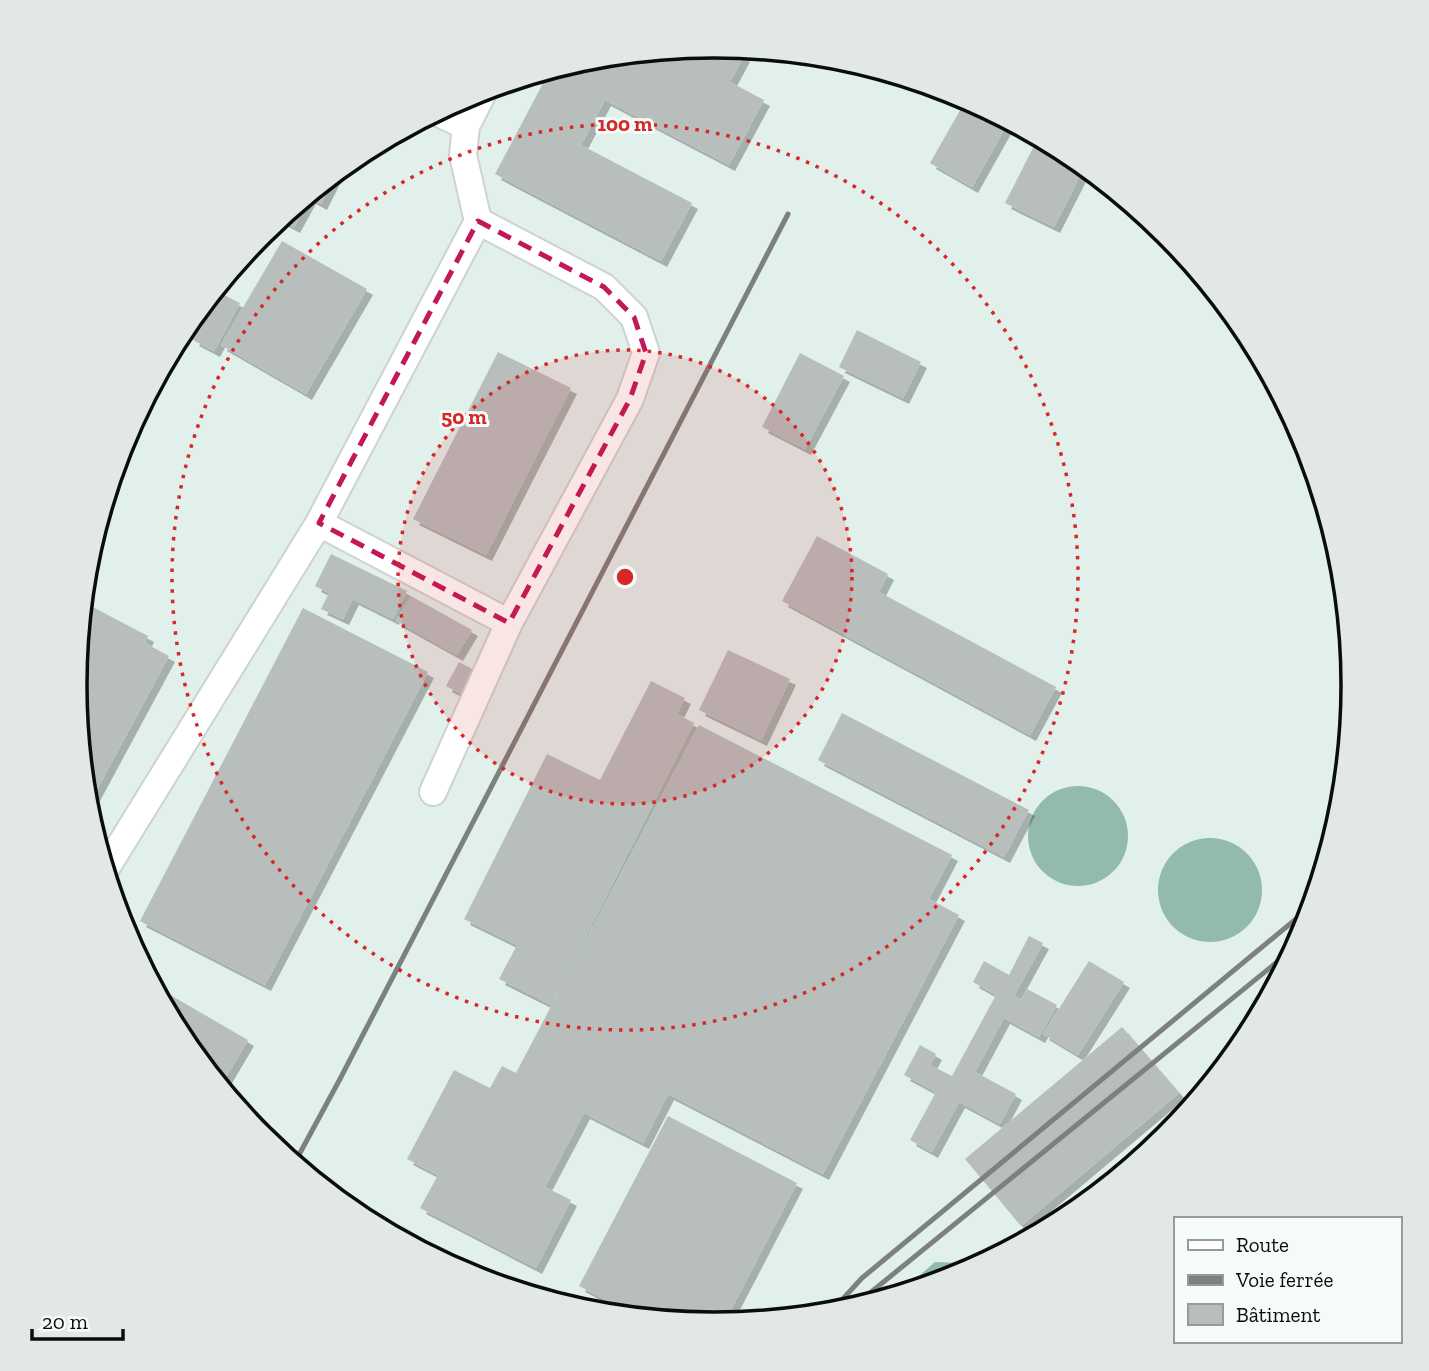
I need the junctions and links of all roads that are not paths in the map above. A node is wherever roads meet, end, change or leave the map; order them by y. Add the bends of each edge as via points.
1 (477, 105) edge
2 (448, 117) edge
3 (466, 126) junction
4 (478, 221) junction
5 (319, 523) junction
6 (509, 623) junction
7 (433, 792) dead end
8 (112, 859) edge

1 - 3 street
2 - 3 street
3 - 4 street via 463,155
4 - 5 street
4 - 6 street via 604,287 634,317 646,352 630,400
5 - 6 street
5 - 8 street
6 - 7 street

